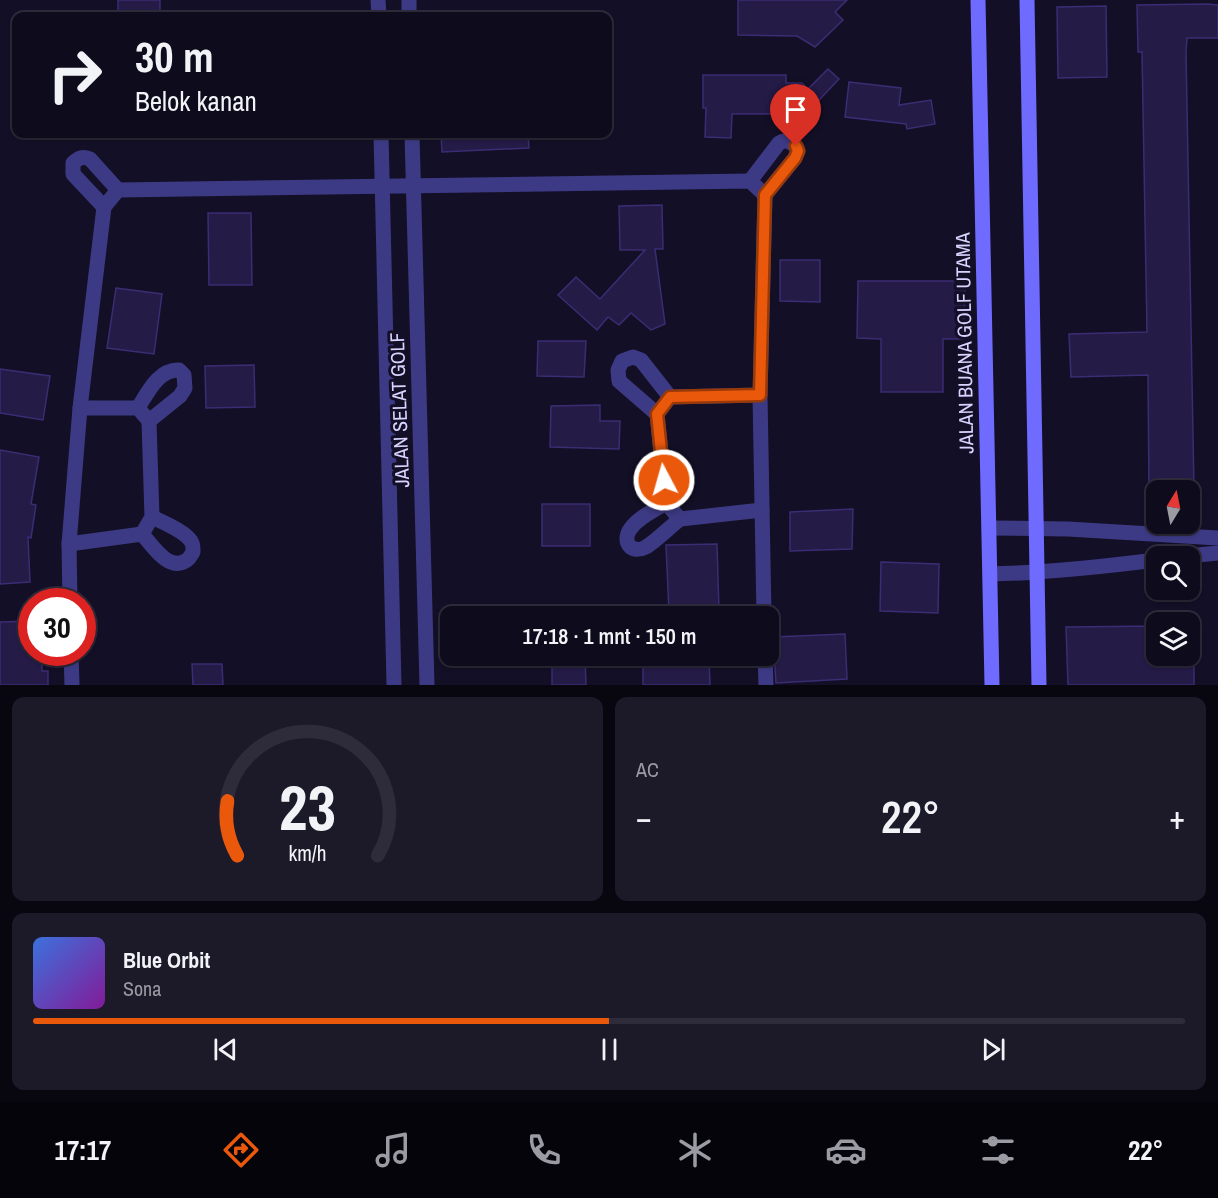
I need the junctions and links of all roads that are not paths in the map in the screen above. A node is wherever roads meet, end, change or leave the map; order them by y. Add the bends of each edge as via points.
1 (978, 0) edge
2 (1027, 0) edge
3 (381, 138) edge
4 (412, 138) edge
5 (750, 181) junction
6 (382, 187) junction
7 (414, 187) junction
8 (118, 190) junction
9 (765, 195) junction
10 (104, 207) junction
11 (760, 395) junction
12 (670, 397) junction
13 (80, 408) junction
14 (138, 408) junction
15 (657, 414) junction
16 (148, 421) junction
17 (666, 503) junction
18 (762, 510) junction
19 (152, 517) junction
20 (680, 519) junction
21 (989, 528) junction
22 (1036, 528) junction
23 (142, 534) junction
24 (1218, 538) edge
25 (69, 544) junction
26 (1218, 553) edge
27 (1200, 555) edge
28 (1146, 561) edge
29 (1037, 573) junction
30 (990, 574) junction
31 (70, 588) edge
32 (764, 606) edge
33 (71, 666) edge
34 (765, 666) edge
35 (72, 685) edge
36 (394, 685) edge
37 (427, 685) edge
38 (766, 685) edge
39 (992, 685) edge
40 (1038, 685) edge

1 - 21 main road, JALAN BUANA GOLF UTAMA
2 - 22 main road
3 - 6 street, JALAN SELAT GOLF
4 - 7 street, JALAN SELAT GOLF
5 - 7 street
5 - 9 street
5 - 9 street via 778,143 788,141 796,146 795,158
6 - 7 street
6 - 8 street
6 - 36 street, JALAN SELAT GOLF
7 - 37 street, JALAN SELAT GOLF
8 - 10 street
8 - 10 street via 90,159 78,158 73,163 73,174
9 - 11 street
10 - 13 street
11 - 12 street
11 - 18 street
12 - 15 street
12 - 15 street via 641,360 633,357 621,361 619,381
13 - 14 street
13 - 25 street
14 - 16 street
14 - 16 street via 164,374 179,370 184,375 185,388 180,396
15 - 17 street
16 - 19 street
17 - 20 street
17 - 20 street via 630,528 626,542 630,547 646,547
18 - 20 street
18 - 32 street
19 - 23 street
19 - 23 street via 189,538 193,552 188,560 177,564 165,560
21 - 22 street
21 - 30 main road, JALAN BUANA GOLF UTAMA
22 - 24 street
22 - 29 main road
23 - 25 street
25 - 31 street
26 - 27 street
28 - 29 street
29 - 30 street
29 - 40 main road
30 - 39 main road, JALAN BUANA GOLF UTAMA
33 - 35 street
34 - 38 street

